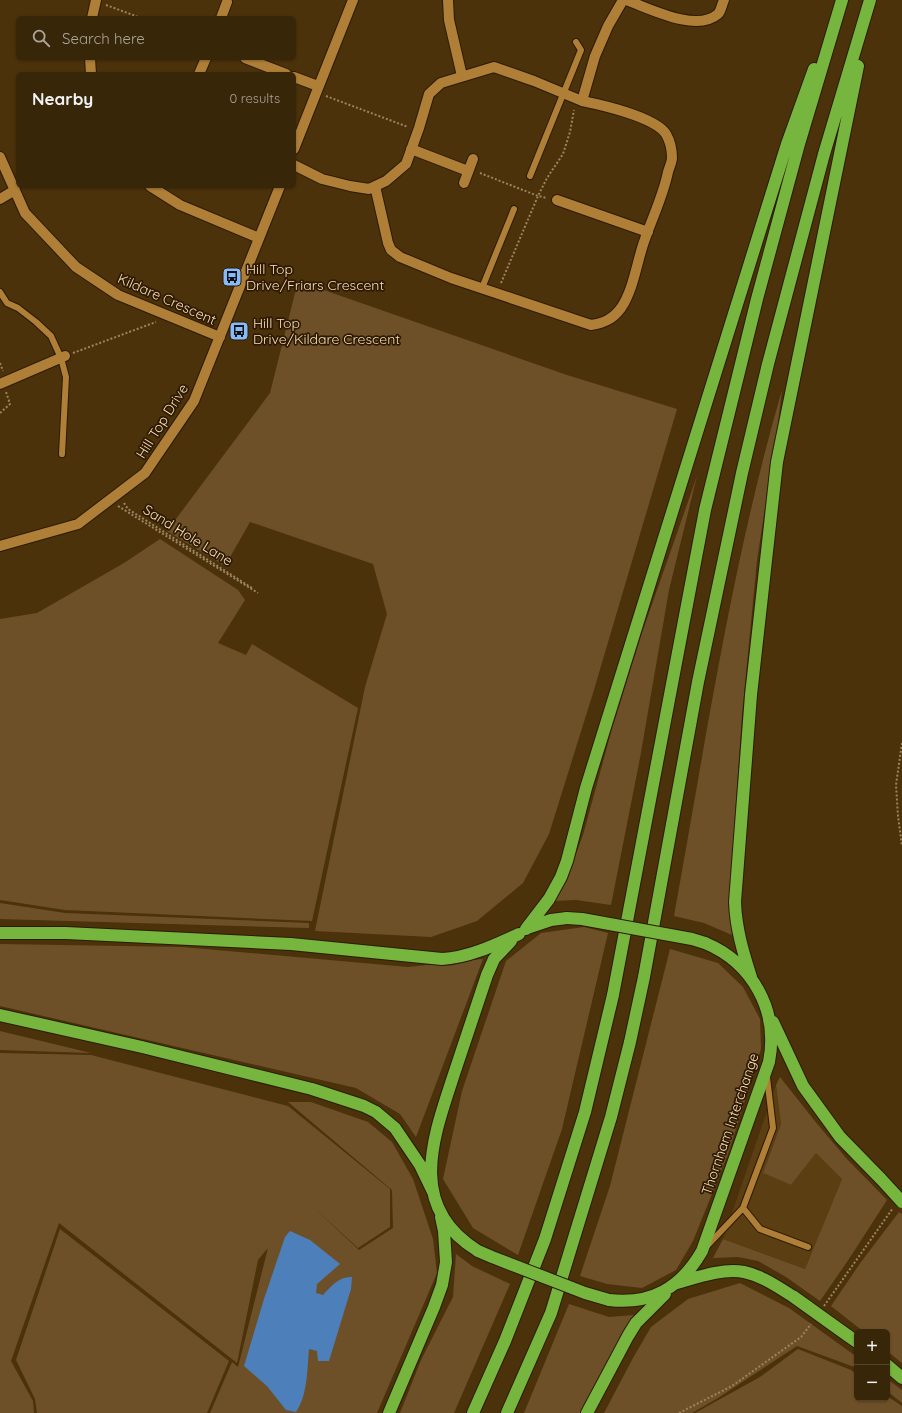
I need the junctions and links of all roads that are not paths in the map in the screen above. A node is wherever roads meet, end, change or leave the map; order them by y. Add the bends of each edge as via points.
1 (95, 0) edge
2 (353, 0) edge
3 (448, 0) edge
4 (623, 0) edge
5 (626, 0) edge
6 (724, 0) edge
7 (838, 0) edge
8 (842, 0) edge
9 (871, 0) edge
10 (227, 2) dead end
11 (92, 16) edge
12 (222, 16) edge
13 (576, 42) dead end
14 (90, 60) edge
15 (205, 60) edge
16 (250, 60) edge
17 (91, 72) edge
18 (201, 72) edge
19 (281, 72) edge
20 (462, 76) junction
21 (296, 78) edge
22 (317, 89) junction
23 (564, 94) junction
24 (579, 99) junction
25 (296, 144) edge
26 (411, 149) junction
27 (0, 157) edge
28 (296, 166) edge
29 (530, 176) dead end
30 (464, 183) dead end
31 (375, 186) junction
32 (153, 188) edge
33 (279, 188) edge
34 (15, 190) junction
35 (0, 199) edge
36 (557, 200) road end
37 (514, 209) dead end
38 (648, 232) junction
39 (259, 238) junction
40 (482, 288) junction
41 (0, 292) edge
42 (220, 337) junction
43 (63, 357) junction
44 (2, 384) edge
45 (62, 454) dead end
46 (0, 546) edge
47 (522, 932) junction
48 (0, 933) edge
49 (751, 977) junction
50 (768, 1010) junction
51 (0, 1015) edge
52 (766, 1072) junction
53 (432, 1192) junction
54 (902, 1202) edge
55 (743, 1208) junction
56 (441, 1214) junction
57 (808, 1247) dead end
58 (702, 1251) junction
59 (673, 1286) junction
60 (852, 1339) edge
61 (890, 1368) edge
62 (902, 1378) edge
63 (389, 1413) edge
64 (473, 1413) edge
65 (506, 1413) edge
66 (587, 1413) edge

1 - 11 street
2 - 22 street
3 - 20 street via 449,20
4 - 24 street via 608,26
5 - 6 street via 679,20 696,22 709,20 719,14
7 - 47 highway via 787,144 586,788 567,861 555,888
8 - 64 highway via 757,299 705,510 613,995 585,1112 545,1239 505,1341
9 - 49 highway via 777,462 751,694 735,902 739,937
9 - 65 highway via 818,177 742,473 698,682 644,977 611,1118 550,1313
10 - 12 street
13 - 23 lane via 581,50
14 - 17 street
15 - 18 street
16 - 19 street
20 - 23 street via 494,67
20 - 26 street via 441,83 429,94
21 - 22 street
22 - 25 street
23 - 24 street
23 - 29 lane
24 - 38 street via 638,117 658,125 665,133 670,143 672,158 664,192
26 - 30 street via 470,166
26 - 31 street via 406,164 386,181
27 - 34 street, Kildare Crescent
28 - 31 street via 322,179 369,189
31 - 40 street via 384,231 391,250 400,257
32 - 39 street via 180,205
33 - 39 street, Hill Top Drive
34 - 35 street
34 - 42 street, Kildare Crescent via 25,213 76,267 118,295
36 - 38 street
37 - 40 lane
38 - 40 street via 629,291 621,307 612,318 602,324 590,325
39 - 42 street, Hill Top Drive
41 - 43 lane via 7,303 18,308 51,336
42 - 46 street, Hill Top Drive via 194,402 145,473 78,524
43 - 44 street
43 - 45 lane via 66,377
47 - 48 highway via 465,955 442,959 291,944 66,933
47 - 49 highway, Thornham Interchange, bridge via 551,920 567,918 692,939 716,948 732,958
47 - 53 highway, Thornham Interchange via 501,951 486,975 434,1140
49 - 50 highway, Thornham Interchange
50 - 52 highway, Thornham Interchange via 772,1044
50 - 54 highway, bridge via 803,1086 840,1137
51 - 53 highway via 312,1089 364,1106 376,1112 395,1128 420,1165
52 - 55 lane via 773,1128
52 - 58 highway, Thornham Interchange
53 - 56 highway, Thornham Interchange
55 - 57 lane via 760,1229
55 - 58 lane
56 - 59 highway, Thornham Interchange, bridge via 456,1233 478,1251 585,1293 609,1300 626,1301 647,1298
56 - 63 highway via 446,1251 442,1285
58 - 59 highway, Thornham Interchange via 690,1269
59 - 60 highway, bridge via 714,1274 744,1272 764,1279 794,1297
59 - 66 highway via 636,1323
61 - 62 highway

